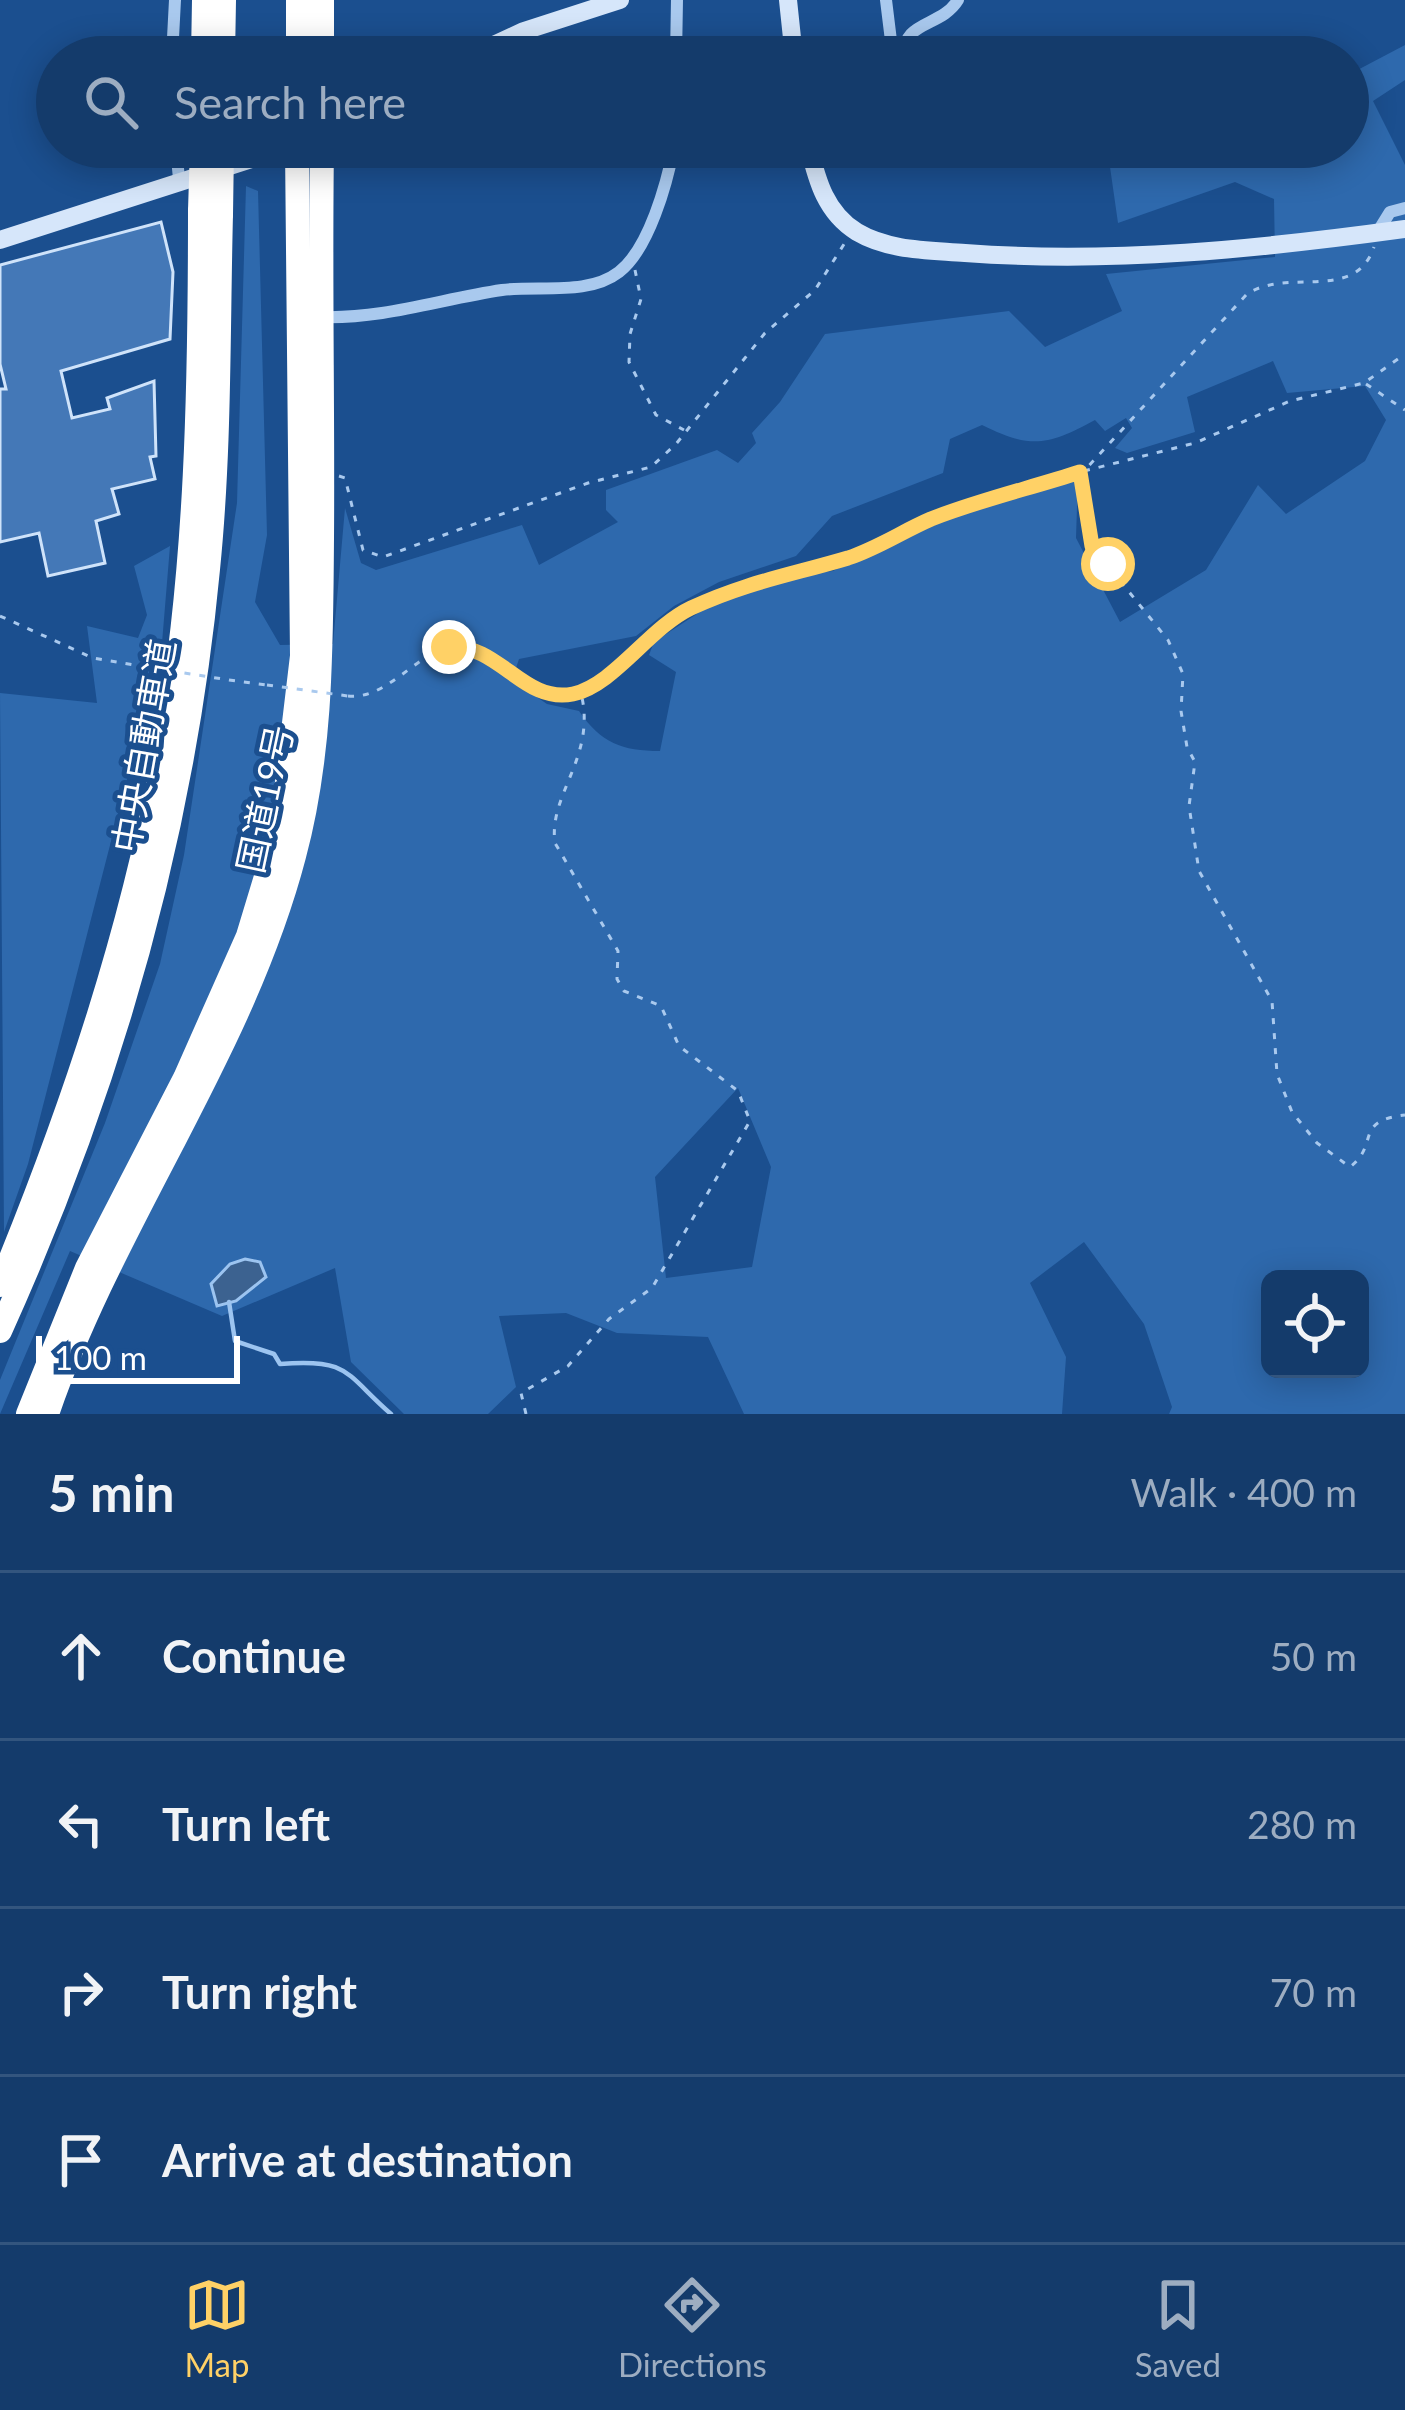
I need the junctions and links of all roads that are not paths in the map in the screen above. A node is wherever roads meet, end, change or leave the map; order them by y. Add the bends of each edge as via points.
1 (175, 0) edge
2 (204, 0) edge
3 (224, 0) edge
4 (298, 0) edge
5 (322, 0) edge
6 (620, 0) edge
7 (677, 0) edge
8 (788, 0) edge
9 (886, 0) edge
10 (958, 0) edge
11 (173, 36) edge
12 (203, 36) edge
13 (223, 36) edge
14 (298, 36) edge
15 (322, 36) edge
16 (513, 36) edge
17 (676, 36) edge
18 (792, 36) edge
19 (890, 36) edge
20 (906, 36) edge
21 (178, 168) edge
22 (205, 168) edge
23 (218, 168) edge
24 (218, 168) edge
25 (293, 168) edge
26 (322, 168) edge
27 (666, 168) edge
28 (820, 168) edge
29 (179, 179) junction
30 (1405, 208) edge
31 (211, 213) junction
32 (1405, 229) edge
33 (1377, 233) junction
34 (0, 240) edge
35 (320, 317) junction
36 (0, 1286) edge
37 (0, 1331) edge
38 (28, 1414) edge
39 (47, 1414) edge

1 - 11 street
2 - 12 highway
3 - 13 highway
4 - 14 highway
5 - 15 highway
6 - 16 street
7 - 17 street
8 - 18 street
9 - 19 street
10 - 20 street via 946,17
21 - 29 street
22 - 31 highway, 中央自動車道, bridge
23 - 29 street
24 - 31 highway, 中央自動車道, bridge
25 - 38 highway, 国道19号 via 302,656 282,824 248,936 87,1268
26 - 35 highway, 国道19号
27 - 35 street via 628,264 609,279 494,291 363,319
28 - 33 street via 828,203 854,230 898,247 1114,259
29 - 34 street
30 - 33 street via 1390,212
31 - 36 highway, 中央自動車道 via 189,567 167,739 99,1020
31 - 37 highway, 中央自動車道 via 209,567 167,835 80,1136
32 - 33 street
35 - 39 highway, 国道19号 via 321,699 294,859 255,971 103,1277

